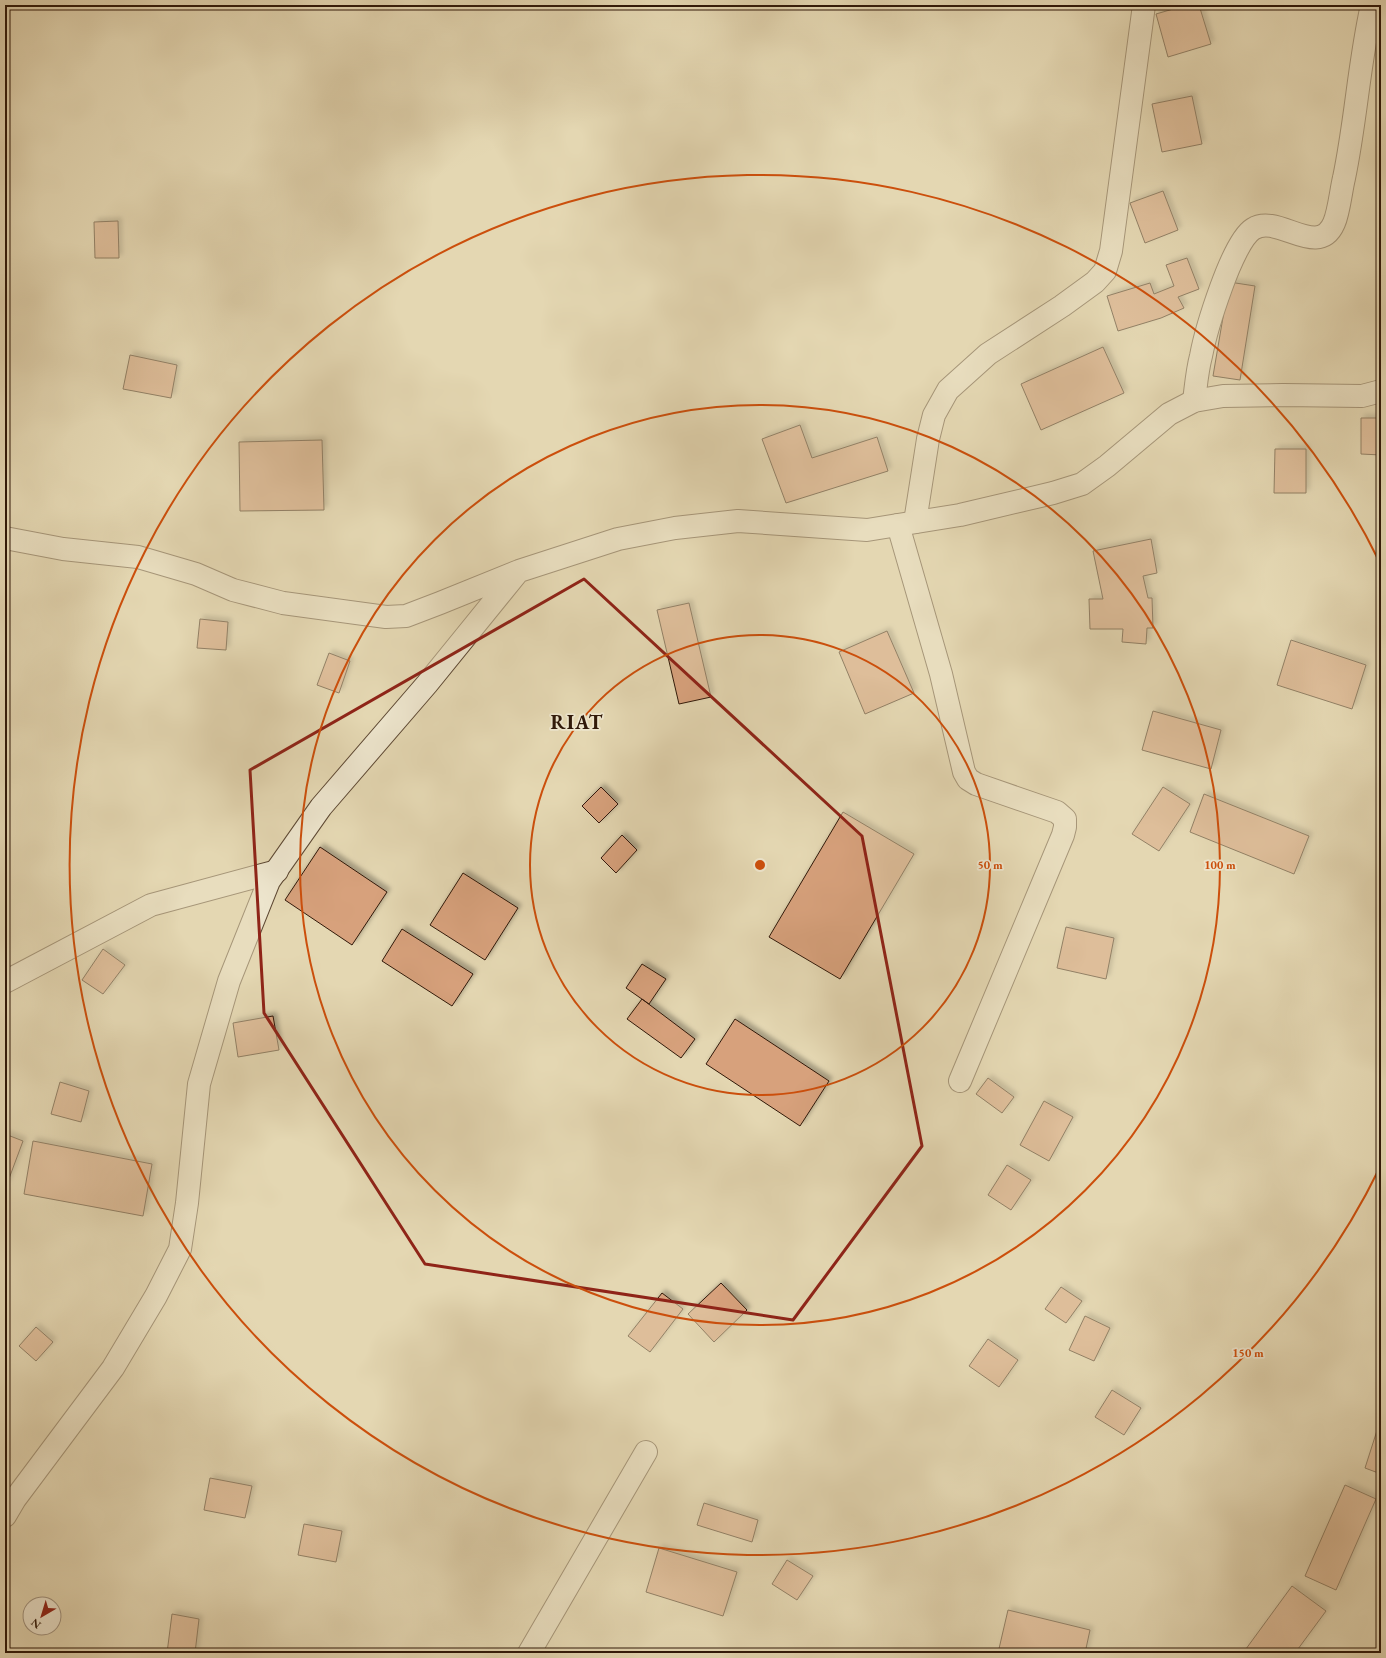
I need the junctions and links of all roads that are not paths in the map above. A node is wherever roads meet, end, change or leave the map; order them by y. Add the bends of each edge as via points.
1 (1144, 5) edge
2 (1372, 5) edge
3 (1381, 391) edge
4 (1194, 401) junction
5 (906, 523) junction
6 (5, 538) edge
7 (519, 571) junction
8 (277, 870) junction
9 (5, 982) edge
10 (960, 1081) dead end
11 (646, 1452) dead end
12 (5, 1516) edge
13 (529, 1653) edge

1 - 5 street via 1111,251 1105,271 1095,282 1062,306 988,354 948,390 934,415
2 - 4 street via 1364,39 1348,159 1334,222 1326,234 1315,239 1269,225 1253,229 1241,242 1224,279 1200,357
3 - 4 street via 1362,396 1223,396
4 - 5 street via 1169,414 1082,484 974,512
5 - 7 street via 867,530 738,522 675,528 618,539
5 - 10 street via 964,772 968,779 976,784 1057,812 1065,819 1063,835
6 - 7 street via 63,549 138,557 196,574 233,590 283,604 386,617 406,616
7 - 8 street via 322,807
8 - 9 street via 151,905
8 - 12 street via 269,881 229,981 198,1084 180,1249 156,1296 112,1368
11 - 13 street

